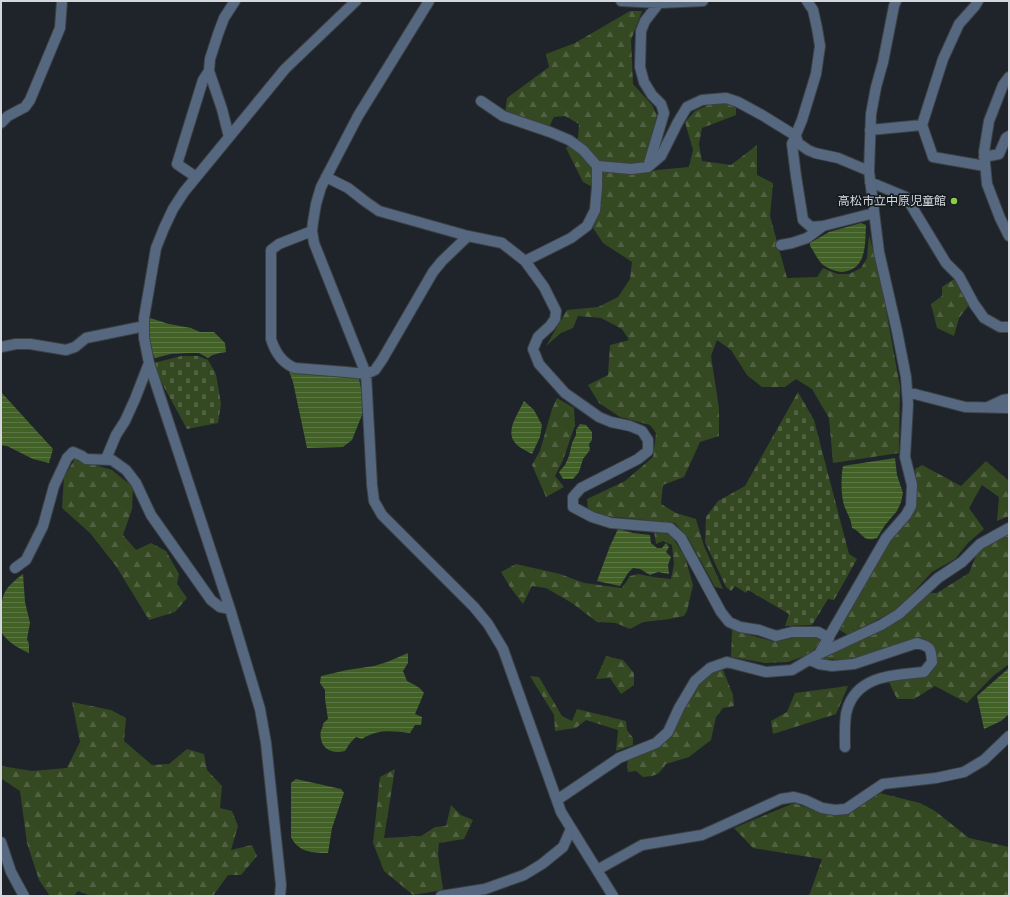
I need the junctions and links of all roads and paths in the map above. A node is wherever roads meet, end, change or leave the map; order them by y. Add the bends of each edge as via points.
1 (62, 1) edge
2 (235, 1) edge
3 (356, 1) edge
4 (429, 1) edge
5 (622, 1) edge
6 (703, 1) edge
7 (807, 1) edge
8 (896, 1) edge
9 (978, 1) edge
10 (659, 2) junction
11 (209, 71) junction
12 (1009, 77) edge
13 (482, 101) dead end
14 (1, 123) edge
15 (922, 125) junction
16 (870, 130) junction
17 (796, 136) junction
18 (1009, 136) edge
19 (229, 138) junction
20 (984, 162) junction
21 (597, 166) junction
22 (648, 167) junction
23 (869, 171) junction
24 (196, 177) junction
25 (326, 177) junction
26 (870, 182) junction
27 (874, 213) junction
28 (823, 226) junction
29 (312, 231) junction
30 (468, 236) junction
31 (1009, 236) edge
32 (781, 245) dead end
33 (525, 262) junction
34 (140, 327) dead end
35 (1009, 327) edge
36 (1, 347) edge
37 (149, 363) junction
38 (366, 374) junction
39 (907, 392) junction
40 (1009, 399) edge
41 (987, 408) junction
42 (1009, 408) edge
43 (106, 459) junction
44 (1009, 528) edge
45 (15, 568) dead end
46 (230, 610) junction
47 (829, 638) junction
48 (814, 657) junction
49 (1009, 736) edge
50 (845, 747) dead end
51 (557, 800) junction
52 (571, 829) junction
53 (1, 842) edge
54 (597, 870) junction
55 (24, 896) edge
56 (281, 896) edge
57 (441, 896) edge
58 (612, 896) edge

1 - 14 street via 60,28 30,100 25,107
2 - 11 street via 218,34
3 - 19 street via 284,69
4 - 25 street via 358,116
5 - 10 street
6 - 10 street
7 - 17 street via 813,10 820,46 816,74
8 - 16 street via 876,87
9 - 15 street via 959,24 943,59
10 - 22 street via 641,31 640,67 644,82 661,104 664,113
11 - 19 street
11 - 24 street via 203,80 177,164
12 - 20 street via 1003,85 989,121
13 - 21 street via 503,116 569,140 583,150
15 - 16 street
15 - 20 street via 933,157
16 - 23 street
17 - 22 street via 738,102 726,98 702,100 688,107 661,156
17 - 23 street via 798,143 808,150 838,158
17 - 28 street via 792,144 803,220 811,227
18 - 20 street via 998,154
19 - 24 street
20 - 31 street via 987,184
21 - 22 street via 631,169
21 - 33 street via 595,210 587,226 571,238
23 - 26 street
24 - 37 street via 173,209 156,248 144,318 144,338
25 - 29 street via 316,204
25 - 30 street via 348,188 379,210
26 - 27 street
26 - 35 street via 906,197 946,263 959,276 984,318 1000,327
27 - 28 street
27 - 39 street via 878,252 897,331
28 - 32 street via 807,238
29 - 38 street via 314,243
29 - 38 street via 279,244 271,250 271,339 275,350 289,366 295,368
30 - 33 street via 502,243
30 - 38 street via 433,272 382,360 375,370
33 - 47 street via 544,287 556,311 555,319 538,337 533,349 539,364 565,393 599,417 642,431 648,440 648,451 638,459 581,488 573,497 573,507 592,517 612,523 670,528 682,538 721,612 729,622 776,636 792,632 818,632
34 - 36 street via 86,338 76,347 66,350 30,344
37 - 43 street
37 - 46 street
38 - 51 street via 374,501 382,515 474,607 492,630 503,649
39 - 41 street via 965,407
39 - 47 street via 905,457 912,485 911,506 886,538
40 - 41 street
41 - 42 street
43 - 45 street via 86,459 73,452 67,458 54,486 42,526 26,560
43 - 46 street via 112,460 126,470 136,483 151,515 211,600 220,607
44 - 48 street via 980,544 899,614
46 - 56 street via 260,708 265,736
47 - 48 street
48 - 50 street via 819,664 832,666 854,664 917,643 927,646 931,651 932,662 924,672 888,676 858,689 846,711
48 - 51 street via 792,670 766,672 727,662 710,668 695,681 668,732 656,742 620,758
49 - 54 street via 984,760 964,772 883,784 846,809 822,808 794,797 781,799 702,835 642,845
51 - 52 street
52 - 54 street
52 - 57 street via 563,847 524,875 485,889
53 - 55 street via 11,872
54 - 58 street

